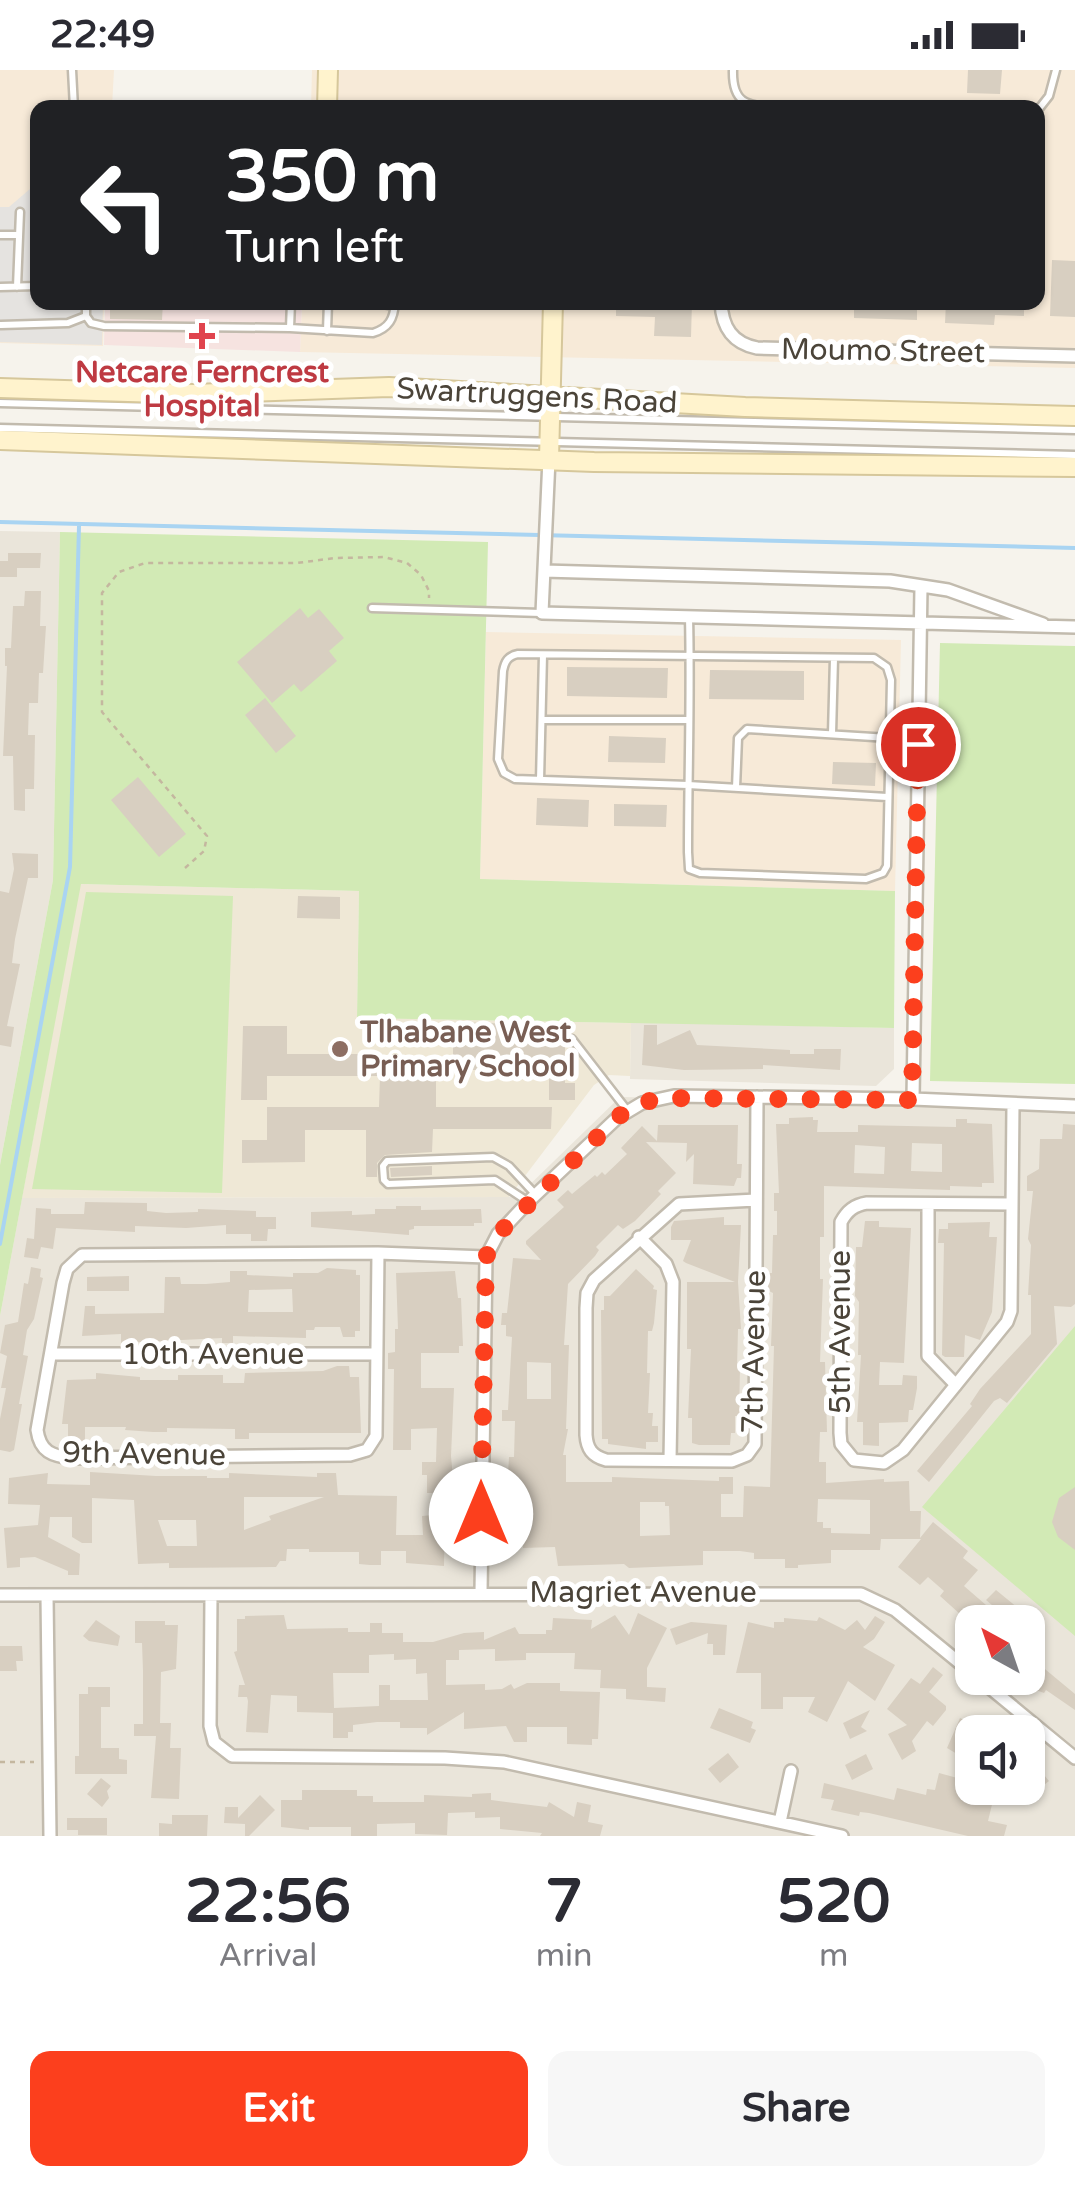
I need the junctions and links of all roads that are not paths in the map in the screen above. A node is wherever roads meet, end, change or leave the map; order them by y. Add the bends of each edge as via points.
1 (72, 70) edge
2 (328, 70) edge
3 (733, 70) edge
4 (1056, 70) edge
5 (74, 100) edge
6 (327, 100) edge
7 (744, 100) edge
8 (1045, 101) edge
9 (20, 212) dead end
10 (0, 235) edge
11 (19, 235) junction
12 (30, 286) edge
13 (0, 287) edge
14 (17, 287) junction
15 (86, 310) edge
16 (291, 310) edge
17 (328, 310) edge
18 (394, 310) edge
19 (552, 310) edge
20 (721, 310) edge
21 (86, 316) junction
22 (2, 324) edge
23 (290, 328) junction
24 (327, 330) junction
25 (1075, 356) edge
26 (0, 388) edge
27 (549, 394) junction
28 (0, 403) edge
29 (1075, 416) edge
30 (549, 417) junction
31 (0, 428) edge
32 (1075, 430) edge
33 (0, 440) edge
34 (549, 450) junction
35 (1075, 455) edge
36 (1075, 468) edge
37 (544, 571) junction
38 (921, 586) junction
39 (372, 608) dead end
40 (542, 613) junction
41 (689, 616) junction
42 (920, 625) junction
43 (1050, 626) junction
44 (1075, 627) edge
45 (544, 654) junction
46 (690, 657) junction
47 (834, 658) junction
48 (542, 720) junction
49 (689, 720) junction
50 (832, 734) junction
51 (890, 738) junction
52 (540, 780) junction
53 (688, 785) junction
54 (736, 788) junction
55 (887, 798) junction
56 (572, 1039) dead end
57 (757, 1097) junction
58 (912, 1100) junction
59 (1012, 1104) junction
60 (1075, 1106) edge
61 (627, 1110) junction
62 (532, 1198) junction
63 (756, 1200) junction
64 (1012, 1204) junction
65 (928, 1205) junction
66 (640, 1236) junction
67 (378, 1254) junction
68 (486, 1257) junction
69 (51, 1354) junction
70 (375, 1354) junction
71 (956, 1385) junction
72 (670, 1460) junction
73 (481, 1592) junction
74 (0, 1595) edge
75 (47, 1596) junction
76 (211, 1596) junction
77 (955, 1659) edge
78 (999, 1695) edge
79 (1075, 1758) edge
80 (791, 1771) dead end
81 (780, 1822) junction
82 (50, 1836) edge
83 (842, 1836) edge

1 - 5 lane
2 - 6 main road
3 - 7 lane via 732,88
4 - 8 lane
9 - 11 lane
10 - 11 lane
11 - 14 lane
12 - 14 lane
13 - 14 lane
15 - 21 lane
16 - 23 lane
17 - 24 lane
18 - 24 lane via 385,329 373,333
19 - 27 main road
20 - 25 street, Moumo Street via 729,333 757,348
21 - 22 lane via 68,324
21 - 23 lane via 104,326
23 - 24 lane
26 - 27 main road, Swartruggens Road via 193,394 389,387
27 - 29 main road, Swartruggens Road
27 - 30 main road
28 - 30 lane
30 - 32 lane
30 - 34 main road
31 - 34 lane
33 - 34 main road, Swartruggens Road
34 - 35 lane
34 - 36 main road, Swartruggens Road via 684,464
34 - 37 street
37 - 38 street
37 - 40 street
38 - 42 street
38 - 43 street
39 - 40 lane
40 - 41 street
41 - 42 street
41 - 46 lane
42 - 43 street
42 - 58 street
43 - 44 street
45 - 46 lane
45 - 48 lane
45 - 52 lane via 514,655 504,664 498,758 509,776
46 - 47 lane
46 - 49 lane
47 - 50 lane
47 - 51 lane via 874,658 887,667
48 - 49 lane
48 - 52 lane
49 - 53 lane
50 - 51 lane
50 - 54 lane via 744,730
51 - 55 lane
52 - 53 lane
53 - 54 lane
53 - 55 lane via 687,862 700,872 874,878 887,866
54 - 55 lane
56 - 61 lane
57 - 58 street
57 - 61 street via 674,1096
57 - 63 street, 7th Avenue
58 - 59 street
59 - 60 street
59 - 64 street, 5th Avenue
61 - 62 street
62 - 62 lane via 509,1166 493,1157 383,1166 388,1184 495,1180
62 - 68 street
63 - 66 street, 7th Avenue via 679,1204
63 - 72 street, 7th Avenue via 755,1444 732,1460
64 - 65 street, 5th Avenue
64 - 71 street, 5th Avenue via 1010,1311 1002,1331
65 - 71 street via 928,1356
65 - 71 street, 5th Avenue via 859,1204 841,1222 840,1433 848,1455 873,1463 892,1460
66 - 72 street via 666,1264 672,1282
66 - 72 street, 7th Avenue via 587,1293 586,1443 606,1460
67 - 68 street, 9th Avenue
67 - 69 street, 9th Avenue via 82,1255 67,1269
67 - 70 street, 9th Avenue
68 - 73 street
69 - 70 street, 10th Avenue
69 - 70 street, 9th Avenue via 38,1440 52,1455 72,1458 359,1454 376,1436
73 - 76 street, Magriet Avenue
73 - 77 street, Magriet Avenue via 861,1594 896,1610
74 - 75 street, Magriet Avenue
75 - 76 street, Magriet Avenue
75 - 82 street
76 - 81 street via 210,1726 214,1742 232,1756 504,1762
78 - 79 street, Magriet Avenue
80 - 81 street
81 - 83 street

